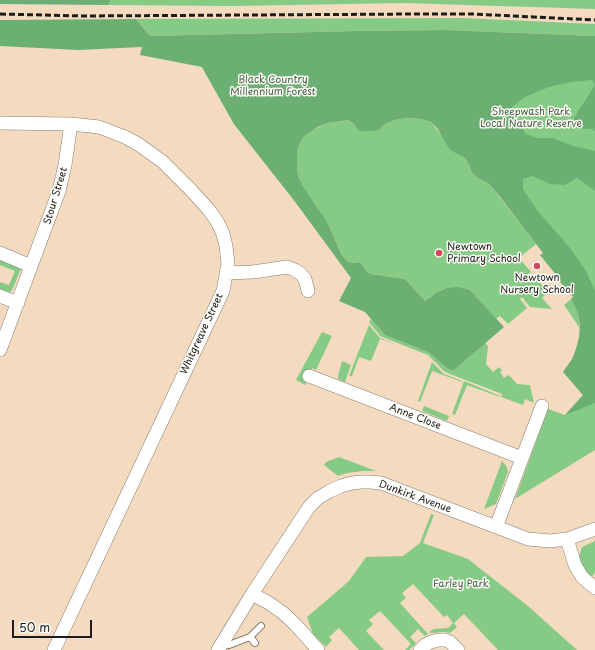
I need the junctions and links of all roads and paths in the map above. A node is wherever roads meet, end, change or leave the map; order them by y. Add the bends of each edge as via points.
1 (0, 123) edge
2 (71, 124) junction
3 (0, 253) edge
4 (31, 266) junction
5 (227, 273) junction
6 (308, 291) dead end
7 (0, 296) edge
8 (18, 303) junction
9 (0, 350) edge
10 (309, 376) dead end
11 (542, 406) dead end
12 (522, 458) junction
13 (496, 527) junction
14 (595, 529) edge
15 (568, 539) junction
16 (595, 588) edge
17 (252, 594) junction
18 (261, 626) dead end
19 (250, 637) junction
20 (255, 643) dead end
21 (228, 647) edge
22 (54, 650) edge
23 (318, 650) edge
24 (420, 650) edge
25 (458, 650) edge

1 - 2 street, Whitgreave Street
2 - 4 street, Stour Street via 59,192
2 - 5 street, Whitgreave Street via 99,127 125,137 163,162 192,191 218,223 226,246
3 - 4 street
4 - 8 street, Stour Street
5 - 6 street via 287,267 301,274
5 - 22 street, Whitgreave Street via 220,298
7 - 8 street
8 - 9 street, Stour Street
10 - 12 street, Anne Close
11 - 12 street
12 - 13 street
13 - 15 street, Dunkirk Avenue via 528,539
13 - 17 street, Dunkirk Avenue via 380,483 361,482 341,486 318,498 309,507
14 - 15 street, Dunkirk Avenue
15 - 16 street via 575,566 582,578
17 - 21 street, Dunkirk Avenue
17 - 23 street via 283,613
18 - 19 lane
19 - 20 lane
19 - 21 lane
24 - 25 street via 431,642 445,640

